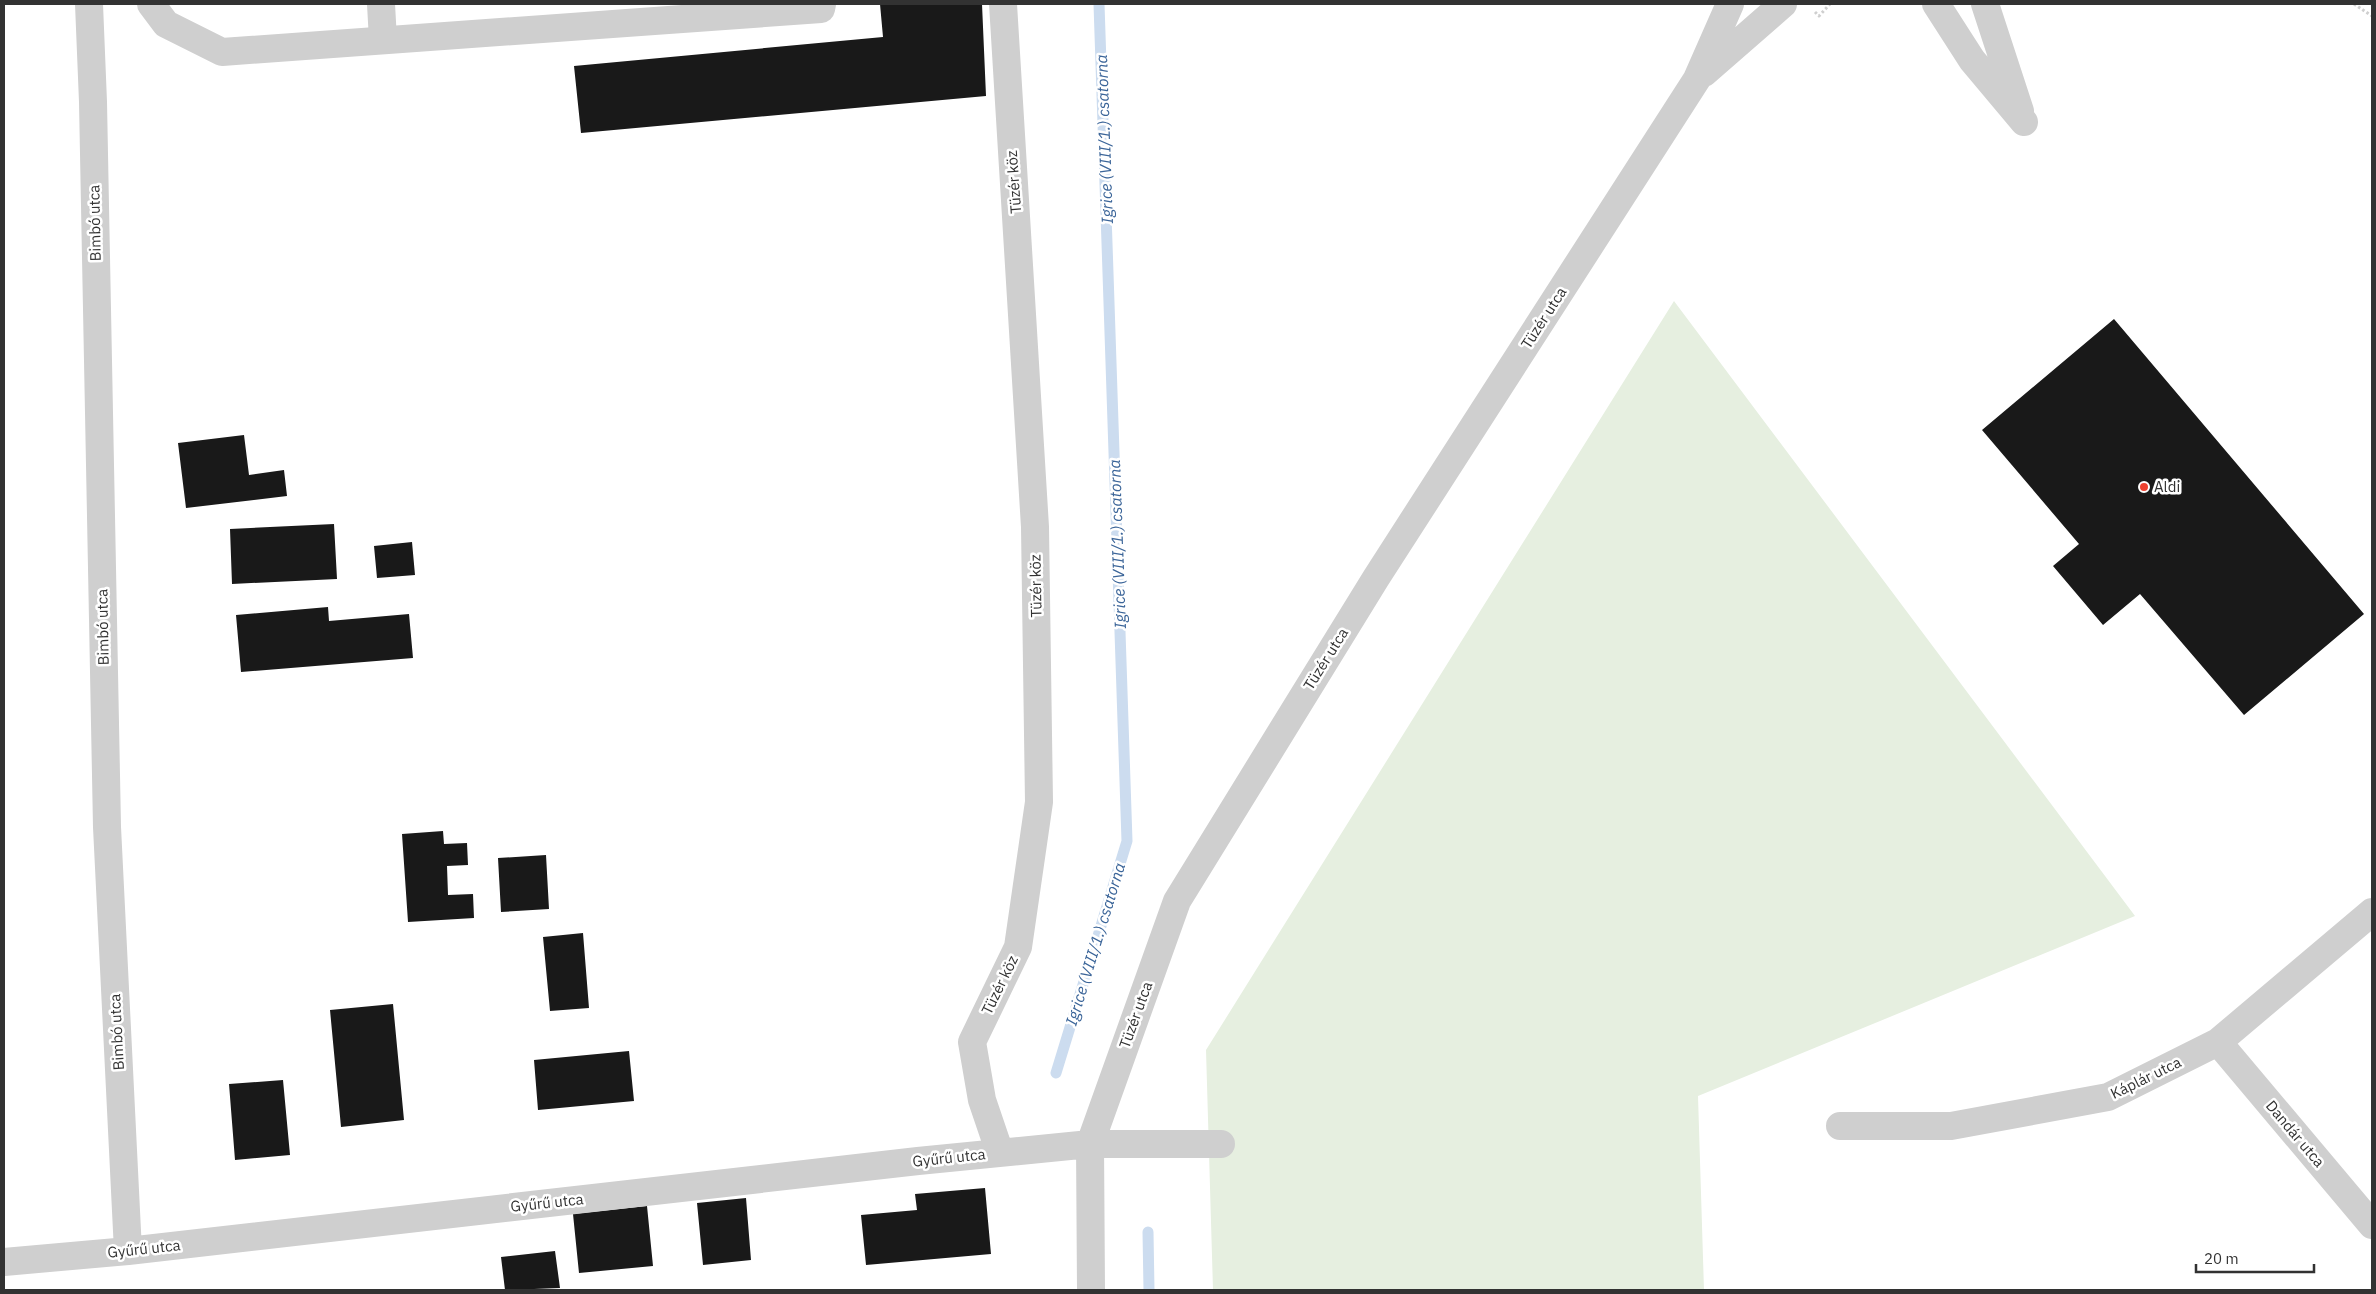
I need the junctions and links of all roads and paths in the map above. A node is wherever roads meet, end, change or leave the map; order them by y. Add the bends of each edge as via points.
1 (89, 4) edge
2 (151, 4) edge
3 (381, 4) edge
4 (822, 4) edge
5 (1003, 4) edge
6 (1730, 4) edge
7 (1783, 4) edge
8 (1936, 4) edge
9 (1985, 4) edge
10 (2354, 4) edge
11 (2372, 16) edge
12 (383, 40) junction
13 (1697, 79) junction
14 (2372, 912) edge
15 (2218, 1042) junction
16 (1840, 1126) dead end
17 (1090, 1144) junction
18 (1221, 1144) dead end
19 (1000, 1153) junction
20 (2372, 1225) edge
21 (128, 1251) junction
22 (4, 1262) edge
23 (1091, 1290) edge

1 - 21 street, Bimbó utca via 107,827
2 - 12 street via 166,24 222,52
3 - 12 street
4 - 12 street via 821,9
5 - 19 street, Tüzér köz via 1035,527 1039,802 1018,947 972,1042 982,1100
6 - 13 street, Tüzér utca
7 - 13 street, Tüzér utca
8 - 9 street via 1972,60 2024,122
10 - 11 path
13 - 17 street, Tüzér utca via 1376,578 1176,901
14 - 15 street, Káplár utca
15 - 16 street, Káplár utca via 2108,1097 1951,1126
15 - 20 street, Dandár utca
17 - 18 street, Gyűrű utca
17 - 19 street, Gyűrű utca
17 - 23 street, Tüzér utca
19 - 21 street, Gyűrű utca
21 - 22 street, Gyűrű utca

